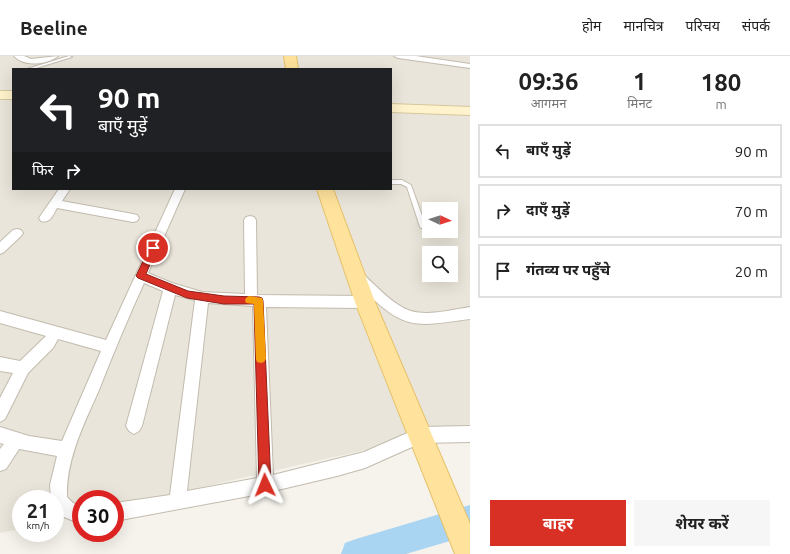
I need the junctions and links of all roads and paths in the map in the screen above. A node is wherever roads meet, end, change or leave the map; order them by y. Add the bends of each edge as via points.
1 (18, 56) edge
2 (54, 56) edge
3 (290, 56) edge
4 (398, 56) edge
5 (70, 57) dead end
6 (470, 66) edge
7 (32, 68) edge
8 (292, 68) edge
9 (392, 108) edge
10 (470, 111) edge
11 (392, 182) edge
12 (64, 190) edge
13 (180, 190) edge
14 (325, 190) edge
15 (55, 204) junction
16 (45, 218) dead end
17 (133, 218) dead end
18 (250, 220) dead end
19 (422, 224) edge
20 (17, 233) dead end
21 (0, 249) edge
22 (354, 273) junction
23 (141, 276) junction
24 (170, 288) junction
25 (202, 297) junction
26 (255, 300) junction
27 (365, 302) junction
28 (470, 313) edge
29 (0, 317) edge
30 (55, 332) junction
31 (109, 347) junction
32 (0, 364) edge
33 (23, 368) junction
34 (0, 414) edge
35 (134, 426) dead end
36 (470, 434) edge
37 (0, 435) edge
38 (421, 435) junction
39 (22, 442) junction
40 (67, 450) junction
41 (0, 463) edge
42 (265, 485) junction
43 (177, 502) junction
44 (72, 511) edge
45 (124, 511) edge
46 (469, 554) edge

1 - 2 street via 29,62
3 - 8 main road
4 - 6 street
5 - 7 lane
9 - 10 street
11 - 19 lane via 402,182 409,186
12 - 15 street
13 - 23 street
14 - 22 main road
15 - 16 street
15 - 17 street
18 - 26 street
20 - 21 street
22 - 27 main road
22 - 28 street via 408,316 432,317
23 - 24 street
23 - 31 street
24 - 25 street
24 - 35 street
25 - 26 street
25 - 43 street
26 - 27 street
26 - 42 street
27 - 38 main road
29 - 30 street
30 - 31 street
30 - 33 street via 48,344
31 - 40 street
32 - 33 street
33 - 34 street
36 - 38 street
37 - 39 street
38 - 42 street via 365,460
38 - 46 main road
39 - 40 street
39 - 41 street
40 - 44 street via 60,477 59,498 66,509
42 - 43 street
43 - 45 street

